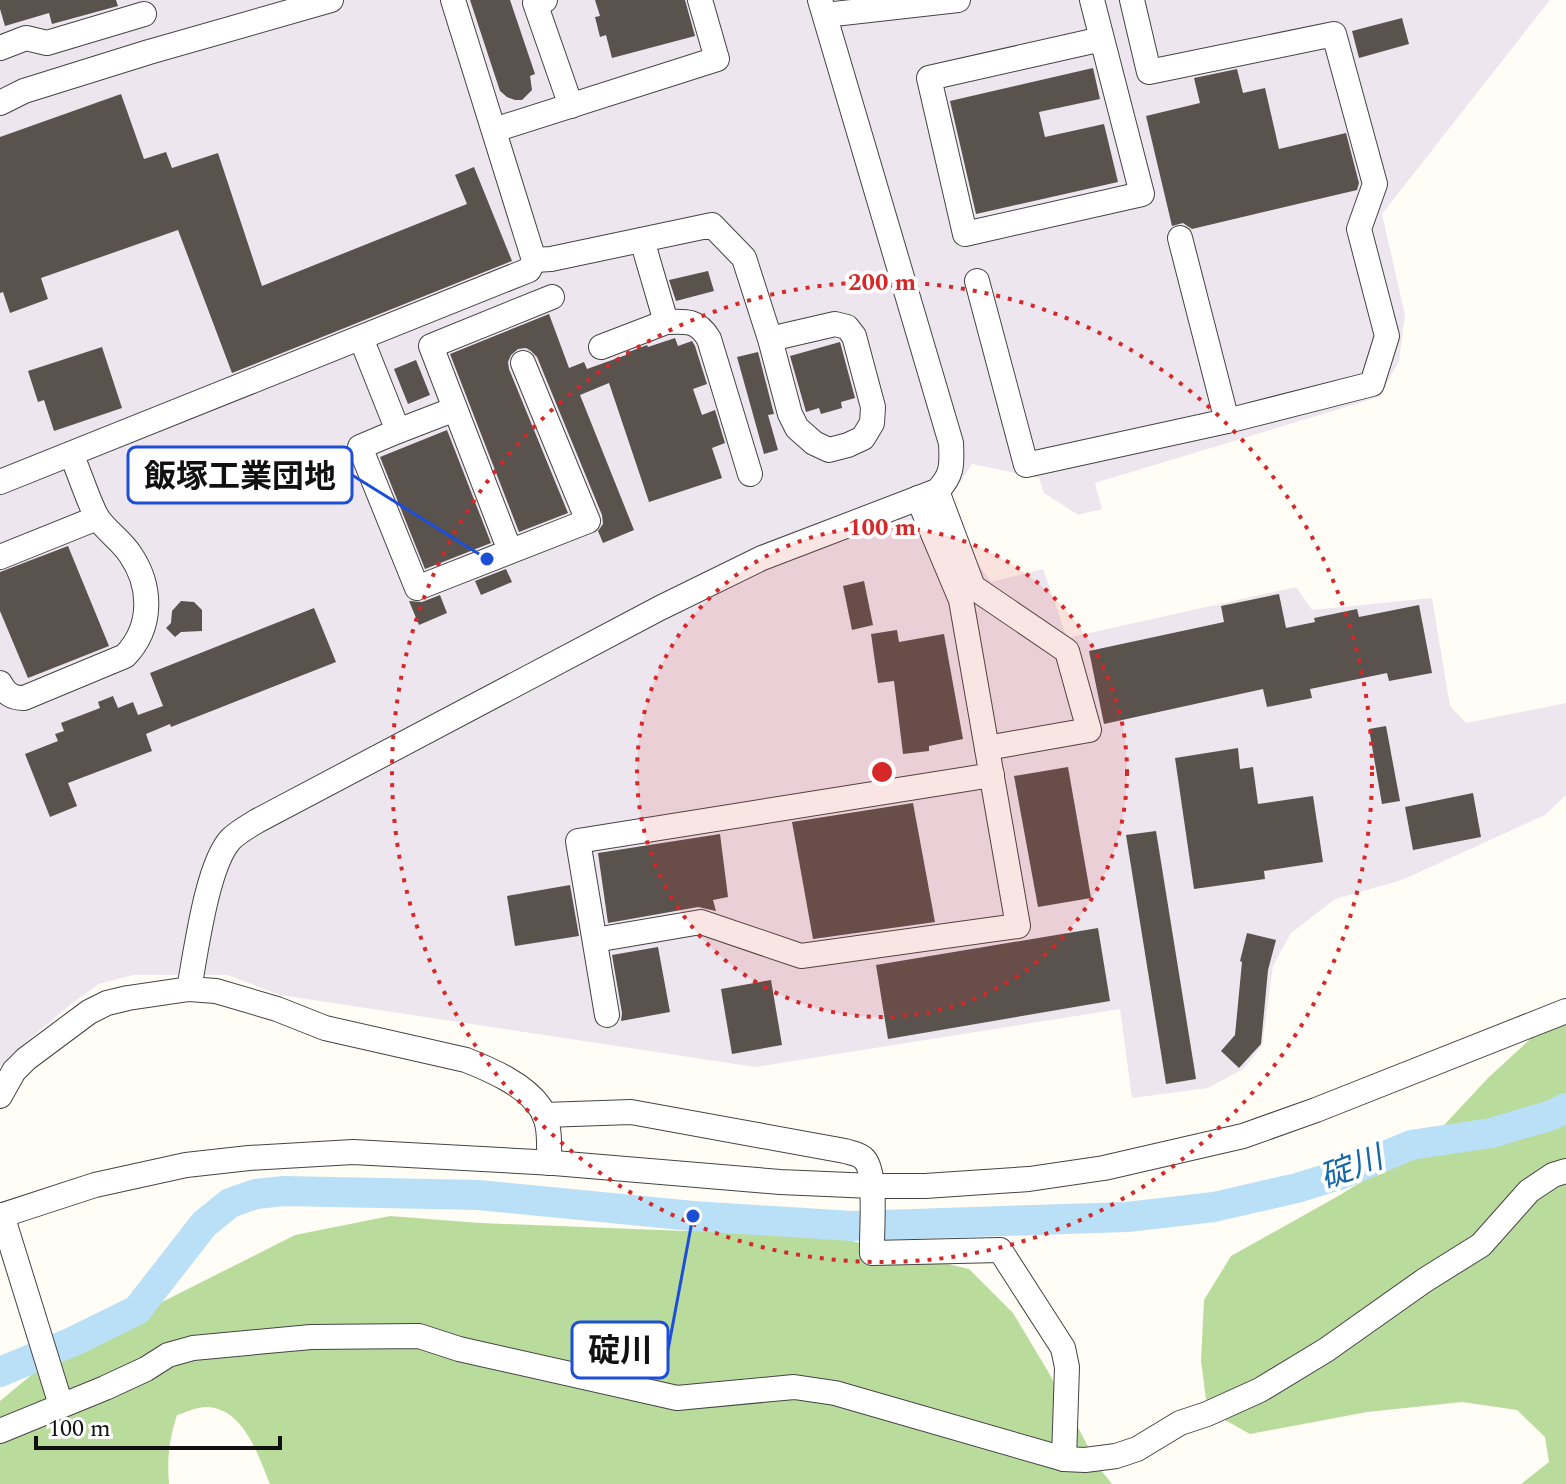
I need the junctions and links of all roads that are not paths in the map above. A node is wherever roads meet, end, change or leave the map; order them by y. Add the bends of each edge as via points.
1 (331, 0) edge
2 (453, 0) edge
3 (545, 0) edge
4 (700, 0) edge
5 (958, 0) edge
6 (1092, 0) edge
7 (1132, 0) edge
8 (142, 7) edge
9 (822, 8) edge
10 (1102, 39) junction
11 (2, 40) edge
12 (154, 50) junction
13 (0, 103) edge
14 (571, 106) junction
15 (494, 130) junction
16 (1180, 238) dead end
17 (642, 240) junction
18 (534, 260) junction
19 (977, 281) dead end
20 (552, 297) dead end
21 (666, 322) junction
22 (361, 338) junction
23 (770, 339) junction
24 (601, 347) dead end
25 (523, 363) dead end
26 (455, 409) junction
27 (1227, 421) junction
28 (398, 431) junction
29 (71, 454) junction
30 (750, 474) dead end
31 (0, 482) edge
32 (928, 495) junction
33 (97, 518) junction
34 (510, 551) junction
35 (0, 557) edge
36 (0, 683) edge
37 (987, 748) junction
38 (992, 775) junction
39 (595, 940) junction
40 (189, 989) junction
41 (1566, 1011) edge
42 (607, 1015) dead end
43 (0, 1096) edge
44 (544, 1115) junction
45 (549, 1163) junction
46 (1566, 1171) edge
47 (872, 1197) junction
48 (1, 1216) edge
49 (61, 1405) junction
50 (0, 1431) edge
51 (1064, 1459) junction

1 - 12 street
2 - 15 street
3 - 14 street via 535,3
4 - 14 street via 717,59
5 - 9 street
6 - 10 street
7 - 27 street via 1149,72 1334,34 1375,184 1359,229 1387,336 1372,384
8 - 11 street via 47,43
8 - 12 street
9 - 32 street via 951,443 946,482
10 - 10 street via 1142,194 965,234 929,78
12 - 13 street
14 - 15 street
15 - 18 street
16 - 27 street
17 - 18 street
17 - 21 street
17 - 23 street via 712,225 744,258
18 - 22 street via 529,270
19 - 27 street via 1026,465
20 - 26 street via 431,346
21 - 24 street
21 - 30 street via 685,321 703,328
22 - 28 street
22 - 29 street
23 - 23 street via 835,324 847,327 873,407 863,438 829,450 797,428
25 - 34 street via 588,521
26 - 28 street
26 - 34 street
28 - 34 street via 360,447 417,588
29 - 31 street
29 - 33 street
32 - 37 street via 961,600
32 - 37 street via 973,587 1067,651 1089,730
32 - 40 street via 762,558 660,608 231,838 217,860
33 - 35 street
33 - 36 street via 140,574 146,593 141,633 125,656 24,698 13,698
37 - 38 street
38 - 39 street via 578,841
38 - 39 street via 1018,926 801,956 701,922
39 - 42 street
40 - 43 street via 128,998 89,1012 26,1059
40 - 44 street via 216,991 325,1028 466,1060 522,1089
41 - 47 street via 1243,1136 1104,1168 925,1186
44 - 45 street
44 - 47 street via 631,1112 845,1151 868,1165
45 - 47 street via 780,1182
45 - 48 street via 353,1152 249,1158 95,1185
46 - 51 street via 1529,1191 1481,1245 1260,1390 1180,1423 1137,1449 1116,1456
47 - 51 street via 872,1253 1000,1250 1063,1348
48 - 49 street
49 - 50 street
49 - 51 street via 193,1348 311,1337 419,1336 677,1398 794,1387 835,1393

